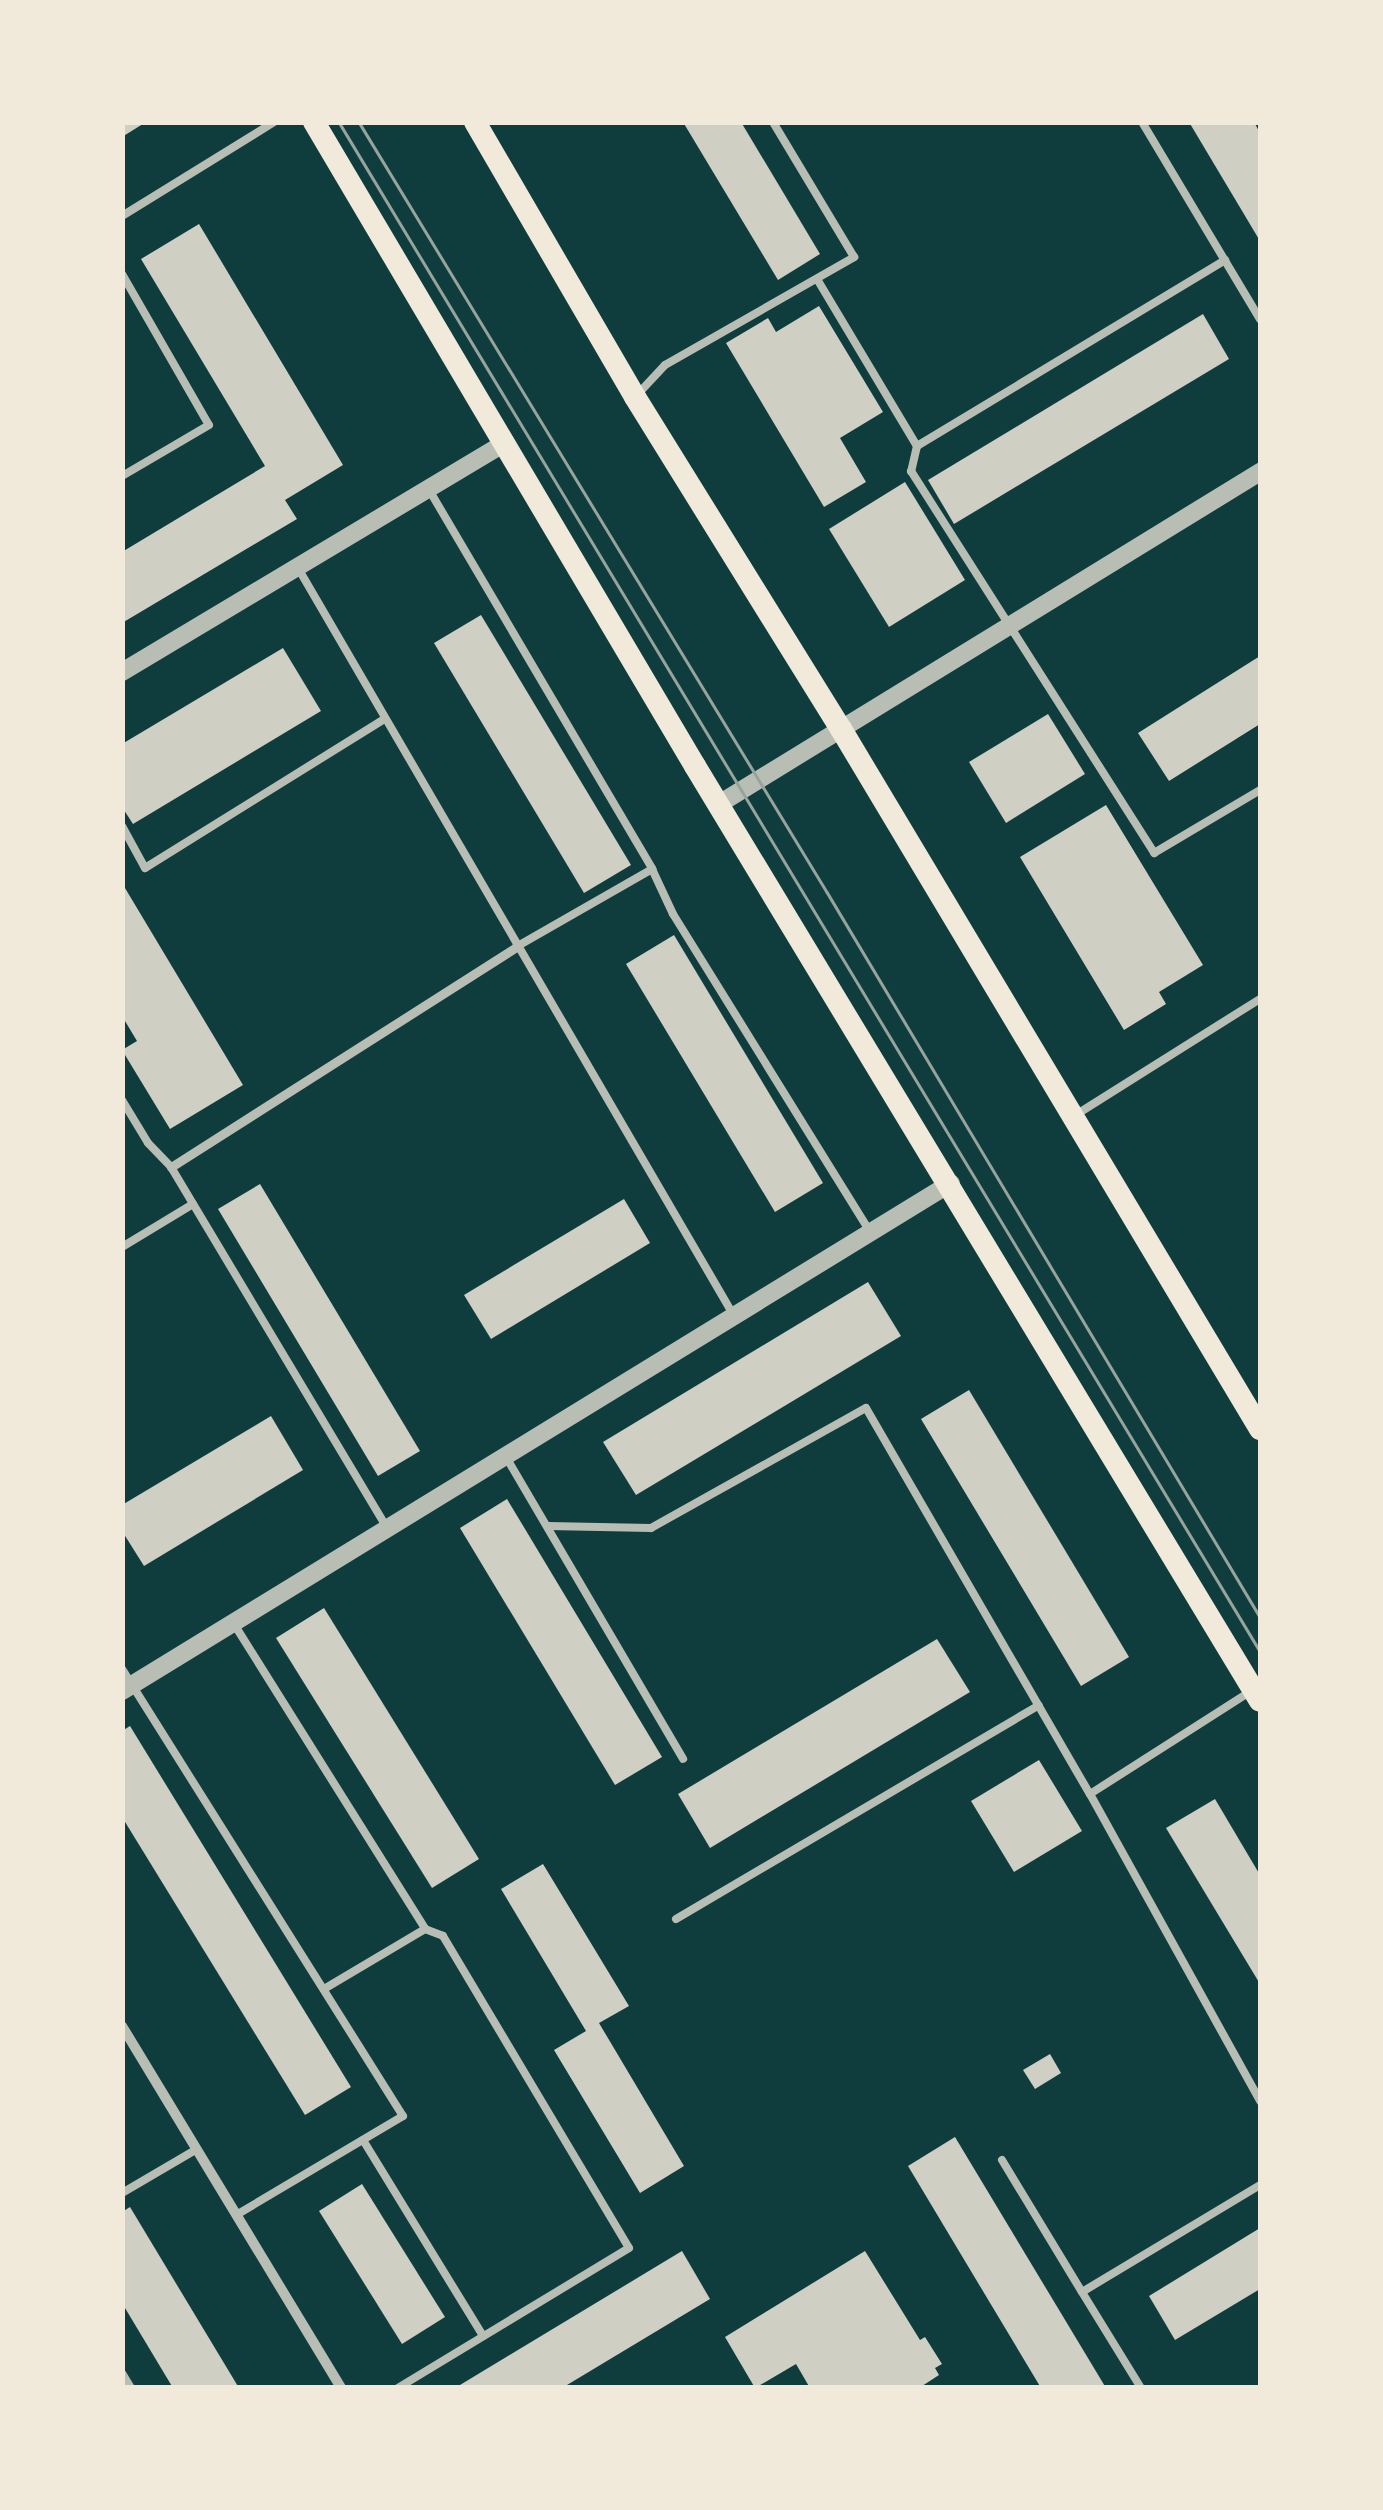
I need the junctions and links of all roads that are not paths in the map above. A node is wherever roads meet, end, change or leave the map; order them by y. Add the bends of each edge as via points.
1 (274, 122) edge
2 (314, 122) edge
3 (475, 122) edge
4 (772, 122) edge
5 (1142, 122) edge
6 (122, 216) edge
7 (1225, 260) junction
8 (122, 274) edge
9 (817, 279) junction
10 (1260, 319) edge
11 (635, 397) junction
12 (504, 443) junction
13 (917, 446) junction
14 (1260, 472) edge
15 (122, 476) edge
16 (428, 488) junction
17 (297, 567) junction
18 (1012, 626) junction
19 (122, 672) edge
20 (384, 719) junction
21 (840, 729) junction
22 (1260, 790) edge
23 (719, 804) junction
24 (122, 826) edge
25 (652, 869) junction
26 (516, 948) junction
27 (1260, 999) edge
28 (122, 1100) edge
29 (1071, 1117) junction
30 (171, 1167) junction
31 (951, 1183) junction
32 (193, 1204) junction
33 (870, 1232) junction
34 (122, 1247) edge
35 (734, 1316) junction
36 (1260, 1429) edge
37 (506, 1457) junction
38 (548, 1526) junction
39 (388, 1529) junction
40 (234, 1624) junction
41 (127, 1681) edge
42 (1257, 1695) edge
43 (1039, 1706) junction
44 (684, 1759) dead end
45 (1090, 1794) junction
46 (676, 1919) dead end
47 (424, 1929) junction
48 (324, 1989) junction
49 (122, 2026) edge
50 (1260, 2101) edge
51 (363, 2140) junction
52 (196, 2149) junction
53 (1002, 2160) dead end
54 (1260, 2185) edge
55 (122, 2193) edge
56 (236, 2215) junction
57 (1082, 2292) junction
58 (483, 2336) junction
59 (122, 2373) edge
60 (131, 2388) edge
61 (341, 2388) edge
62 (398, 2388) edge
63 (1141, 2388) edge

1 - 6 lane
2 - 12 main road
3 - 11 main road
4 - 9 lane via 854,257
5 - 7 lane
7 - 10 lane
7 - 13 lane
8 - 15 lane via 209,426
9 - 11 lane via 665,364
9 - 13 lane
11 - 21 main road
12 - 16 street
12 - 23 main road
13 - 18 lane via 910,472
14 - 18 street
16 - 17 street
16 - 25 lane
17 - 19 street
17 - 20 lane
18 - 21 street
18 - 22 lane via 1154,853
20 - 24 lane via 145,868
20 - 26 lane
21 - 23 street
21 - 29 main road
23 - 31 main road
25 - 26 lane
25 - 33 lane via 673,914
26 - 30 street
26 - 35 lane
27 - 29 lane
28 - 30 lane
29 - 36 main road
30 - 32 lane
31 - 33 street
31 - 42 main road
32 - 34 lane
32 - 39 lane
33 - 35 street
35 - 37 street
37 - 38 lane
37 - 39 street
38 - 43 lane via 651,1528 866,1408
38 - 44 lane
39 - 40 street
40 - 41 street
40 - 47 lane
41 - 48 lane
42 - 45 lane
43 - 45 lane
43 - 46 lane
45 - 50 lane
47 - 48 lane
47 - 58 lane via 443,1936 630,2248
48 - 51 lane via 402,2116
49 - 52 street
51 - 56 lane
51 - 58 lane
52 - 55 lane
52 - 56 street
53 - 57 lane
54 - 57 lane
56 - 61 street
57 - 63 lane
58 - 62 lane
59 - 60 lane

